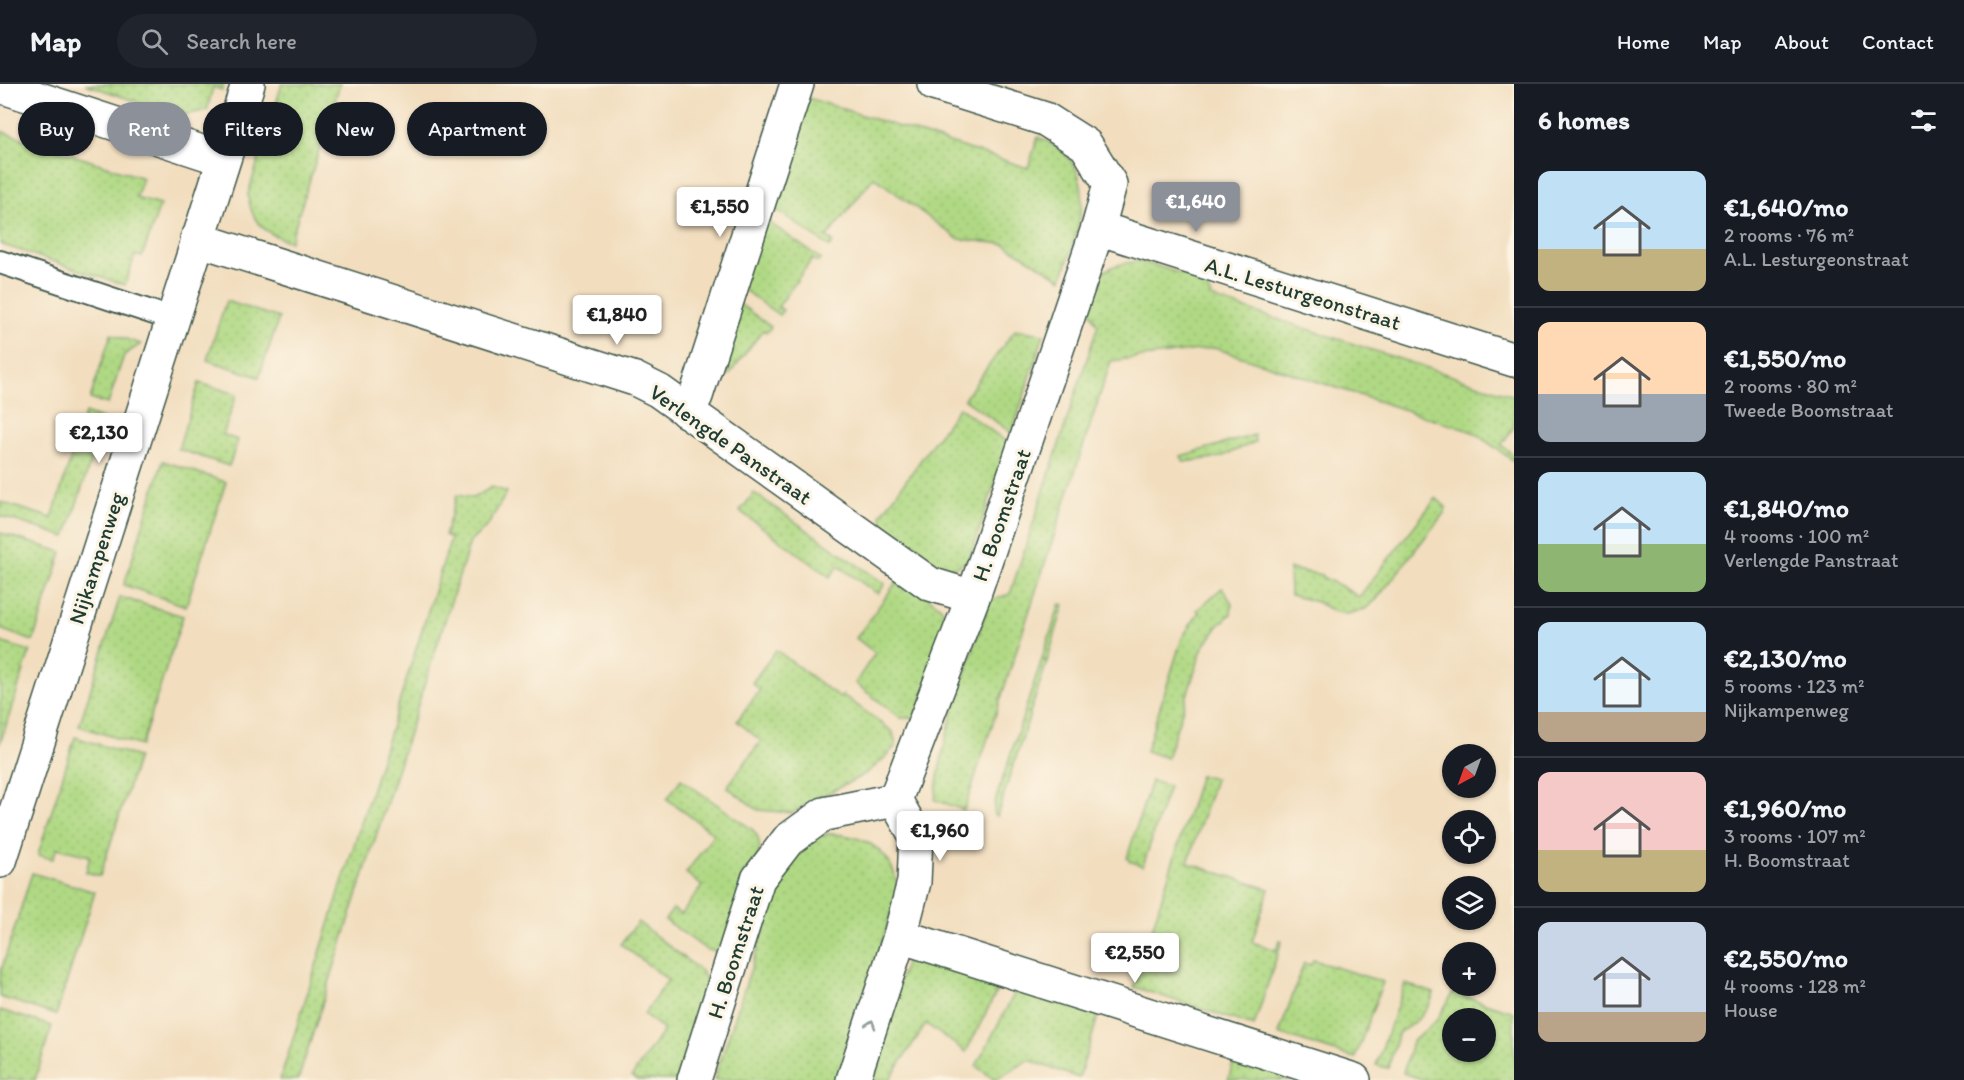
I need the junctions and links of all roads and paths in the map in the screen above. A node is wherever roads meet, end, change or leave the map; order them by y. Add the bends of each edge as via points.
1 (248, 84) edge
2 (796, 84) edge
3 (934, 84) edge
4 (0, 86) edge
5 (223, 159) junction
6 (1098, 228) junction
7 (197, 239) junction
8 (0, 262) edge
9 (172, 319) junction
10 (1514, 360) edge
11 (686, 411) junction
12 (973, 597) junction
13 (896, 800) junction
14 (0, 861) edge
15 (900, 936) junction
16 (694, 1080) edge
17 (853, 1080) edge
18 (1352, 1080) edge

1 - 5 street, Nijkampenweg
2 - 11 street via 696,396
3 - 6 street via 1045,119 1086,145 1110,184
4 - 5 street
5 - 7 street, Nijkampenweg
6 - 10 street, A.L. Lesturgeonstraat
6 - 12 street, H. Boomstraat
7 - 9 street, Nijkampenweg
7 - 11 street, Verlengde Panstraat via 635,379
8 - 9 lane
9 - 14 street, Nijkampenweg
11 - 12 street, Verlengde Panstraat via 930,584
12 - 13 street, H. Boomstraat
13 - 15 street via 916,836 914,882
13 - 16 street, H. Boomstraat via 824,814 788,840 758,879
17 -> 15 street
15 - 18 street

